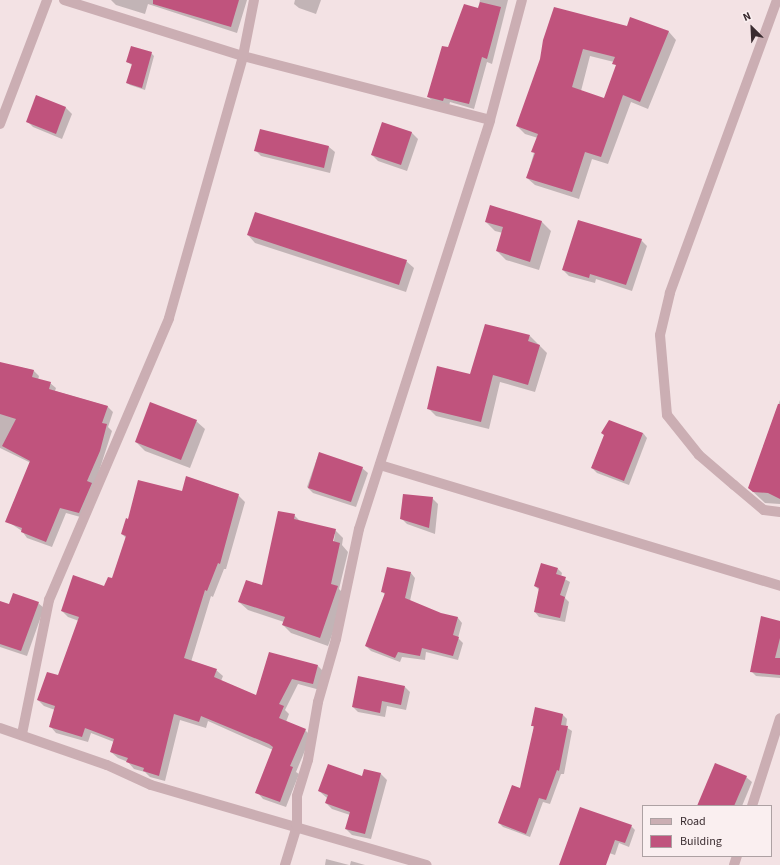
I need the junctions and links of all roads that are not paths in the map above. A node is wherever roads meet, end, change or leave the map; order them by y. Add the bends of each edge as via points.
1 (47, 0) edge
2 (64, 0) edge
3 (254, 0) edge
4 (522, 0) edge
5 (777, 0) edge
6 (243, 56) junction
7 (490, 120) junction
8 (0, 124) edge
9 (380, 465) junction
10 (780, 512) edge
11 (780, 586) edge
12 (780, 718) edge
13 (0, 728) edge
14 (22, 734) junction
15 (752, 805) edge
16 (297, 826) junction
17 (285, 865) edge
18 (427, 865) edge

1 - 8 street
2 - 6 street
3 - 6 street
4 - 7 street
5 - 10 street via 670,293 660,335 666,378 666,415 698,455 764,510
6 - 7 street
6 - 14 street via 169,318 49,600
7 - 9 street
9 - 11 street
9 - 16 street via 359,529 336,639 318,702 308,760 297,796
12 - 15 street
13 - 14 street
14 - 16 street via 107,765 151,785
16 - 17 street
16 - 18 street

